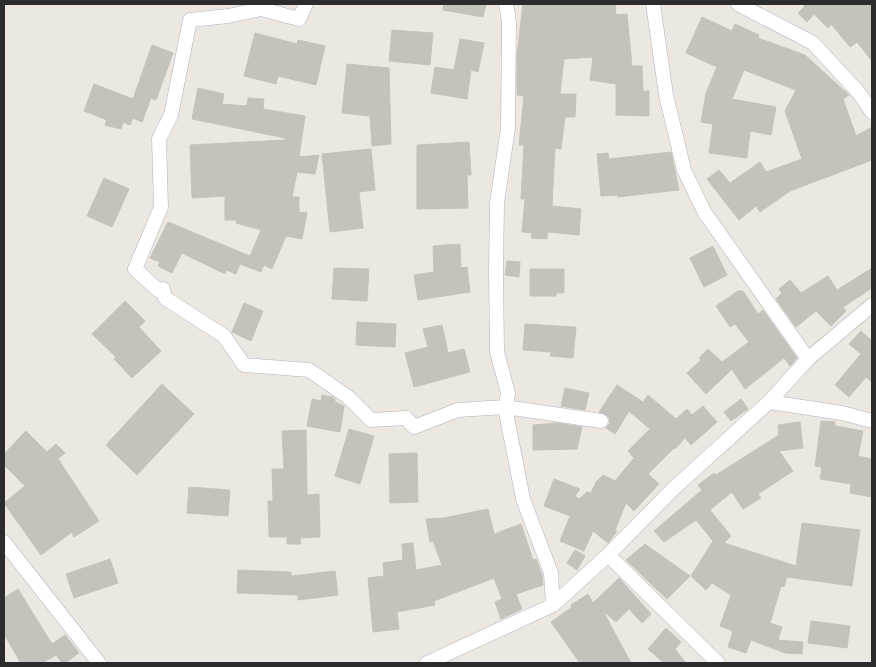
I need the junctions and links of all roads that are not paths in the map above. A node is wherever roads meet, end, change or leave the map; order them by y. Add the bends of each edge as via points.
1 (306, 4) edge
2 (506, 4) edge
3 (652, 4) edge
4 (738, 4) edge
5 (872, 112) edge
6 (872, 305) edge
7 (808, 360) junction
8 (769, 402) junction
9 (505, 407) junction
10 (601, 421) dead end
11 (872, 421) edge
12 (4, 542) edge
13 (608, 555) junction
14 (553, 605) junction
15 (99, 663) edge
16 (427, 663) edge
17 (718, 663) edge

1 - 9 street via 299,19 261,9 190,20 171,115 159,138 161,207 135,269 158,290 163,289 165,298 224,336 244,365 309,370 348,397 371,420 406,418 414,427 458,410
2 - 9 street via 509,22 508,128 497,203 496,272 498,352 508,393
3 - 7 street via 666,94 684,170 705,213
4 - 5 street via 812,43 859,93
6 - 7 street
7 - 8 street
8 - 11 street
8 - 13 street via 673,489
9 - 10 street
9 - 14 street via 523,499 551,573
12 - 15 street
13 - 14 street
13 - 17 street
14 - 16 street

